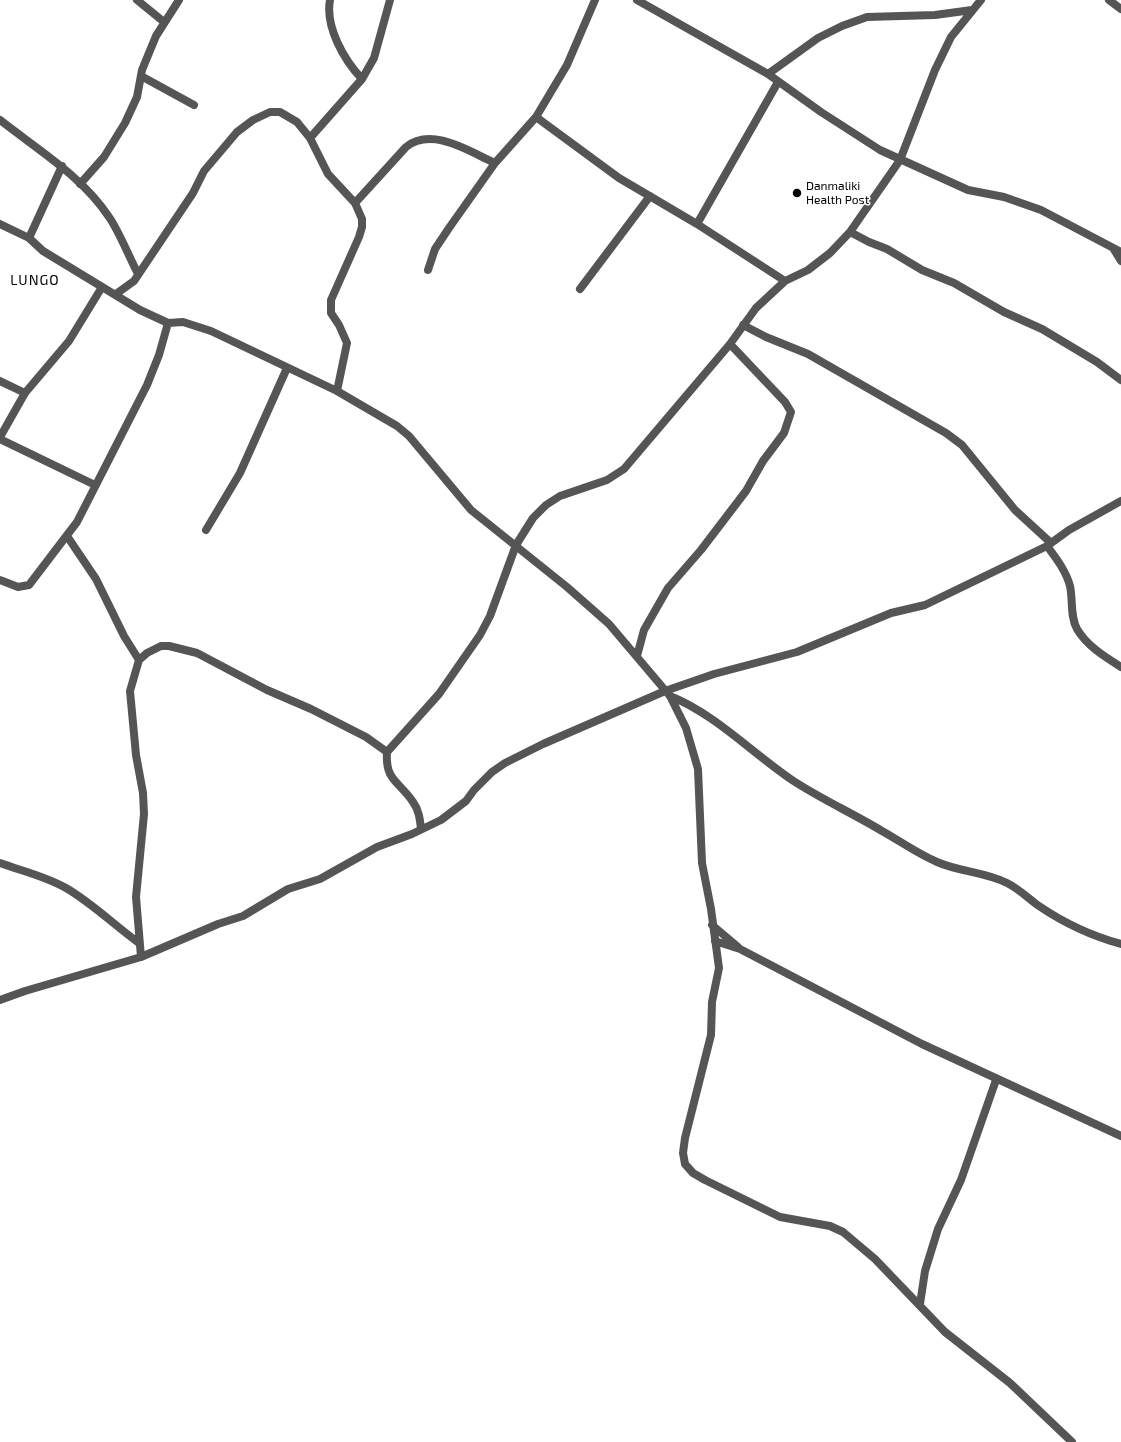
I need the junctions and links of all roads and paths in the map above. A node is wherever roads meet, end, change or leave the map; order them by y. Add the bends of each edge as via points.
1 (138, 0) edge
2 (179, 0) edge
3 (330, 0) edge
4 (390, 0) edge
5 (596, 0) edge
6 (637, 0) edge
7 (981, 0) edge
8 (1109, 0) edge
9 (1121, 9) edge
10 (972, 10) junction
11 (164, 22) junction
12 (768, 74) junction
13 (141, 76) junction
14 (362, 79) junction
15 (778, 82) junction
16 (194, 105) dead end
17 (536, 117) junction
18 (0, 120) edge
19 (310, 138) junction
20 (900, 160) junction
21 (495, 164) junction
22 (62, 166) junction
23 (80, 184) junction
24 (650, 196) junction
25 (355, 203) junction
26 (0, 224) edge
27 (697, 224) junction
28 (850, 232) junction
29 (29, 238) junction
30 (1111, 245) junction
31 (1121, 252) edge
32 (1121, 261) edge
33 (428, 270) dead end
34 (138, 274) junction
35 (785, 281) junction
36 (102, 287) junction
37 (580, 289) dead end
38 (116, 294) junction
39 (168, 323) junction
40 (743, 325) junction
41 (730, 344) junction
42 (287, 368) junction
43 (1121, 380) edge
44 (0, 381) edge
45 (337, 391) junction
46 (25, 393) junction
47 (0, 438) edge
48 (95, 485) junction
49 (1121, 501) edge
50 (206, 530) dead end
51 (67, 536) junction
52 (1049, 544) junction
53 (516, 545) junction
54 (0, 580) edge
55 (637, 656) junction
56 (139, 660) junction
57 (1121, 667) edge
58 (667, 694) junction
59 (387, 752) junction
60 (422, 829) junction
61 (0, 863) edge
62 (712, 925) junction
63 (715, 941) junction
64 (139, 943) junction
65 (1121, 944) edge
66 (740, 949) junction
67 (141, 957) junction
68 (0, 1000) edge
69 (996, 1080) junction
70 (1121, 1136) edge
71 (920, 1304) junction
72 (1072, 1442) edge

1 - 11 street
2 - 11 street
3 - 14 street via 331,18 338,45 353,70
4 - 14 street via 374,58
5 - 17 street via 567,65
6 - 12 street
7 - 10 street
8 - 9 street
10 - 12 street via 935,15 867,17 818,38
10 - 20 street via 951,37 938,63
11 - 13 street
12 - 15 street
13 - 16 street
13 - 23 street via 136,97 125,123 104,157
14 - 19 street
15 - 20 street via 834,121
15 - 27 street
17 - 21 street
17 - 24 street via 619,178
18 - 22 street
19 - 25 street via 328,174
19 - 34 street via 297,122 280,112 270,112 237,132 204,171 167,234
20 - 28 street
20 - 30 street via 968,190 1004,197 1041,210
21 - 25 street via 433,138 416,140 406,147
21 - 33 street via 435,249
22 - 23 street
22 - 29 street
23 - 34 street via 98,201 110,218
24 - 27 street
24 - 37 street
25 - 45 street via 362,219 362,227 331,300 331,313 347,343
26 - 29 street
27 - 35 street
28 - 35 street via 830,253 808,270
28 - 43 street via 1042,329 1097,362
29 - 36 street via 43,251
30 - 31 street
30 - 32 street
34 - 38 street via 128,287
35 - 40 street via 756,308
36 - 38 street
36 - 46 street via 69,341
38 - 39 street via 140,310
39 - 42 street via 183,322 211,331
39 - 48 street via 147,385
40 - 41 street
40 - 52 street via 827,364 946,433 962,445 1015,510
41 - 53 street via 624,469 608,480 560,496 546,505 533,518
41 - 55 street via 785,402 791,412 784,432 746,491 668,588 644,630
42 - 45 street
42 - 50 street via 240,472
44 - 46 street
45 - 53 street via 397,426 409,436 471,510
46 - 47 street
47 - 48 street
48 - 51 street via 77,522
49 - 52 street
51 - 54 street via 29,585 18,587
51 - 56 street via 96,579
52 - 57 street via 1070,585 1076,628 1103,656
52 - 58 street via 925,605 891,613 797,652 714,674
53 - 55 street via 609,624
53 - 59 street via 490,616 480,635 439,694
55 - 58 street
56 - 59 street via 161,646 176,646 197,653 366,737
56 - 64 street via 130,691 144,814 136,897
58 - 60 street via 543,744 505,763 484,778 455,811
58 - 62 street via 686,728 698,769 702,863
58 - 65 street via 688,704 793,780 936,862 995,878 1020,891 1039,906 1076,928
59 - 60 street via 387,770 414,803
60 - 67 street via 377,847 320,879 288,890 243,916
61 - 64 street via 42,877 65,888
62 - 63 street
62 - 66 street
63 - 66 street
63 - 71 street via 718,968 712,1002 711,1035 685,1138 685,1164 693,1173 765,1211 796,1221 830,1226 843,1232
64 - 67 street
66 - 69 street
67 - 68 street
69 - 70 street
69 - 71 street via 961,1180 938,1229 925,1271
71 - 72 street via 945,1332 1010,1383

